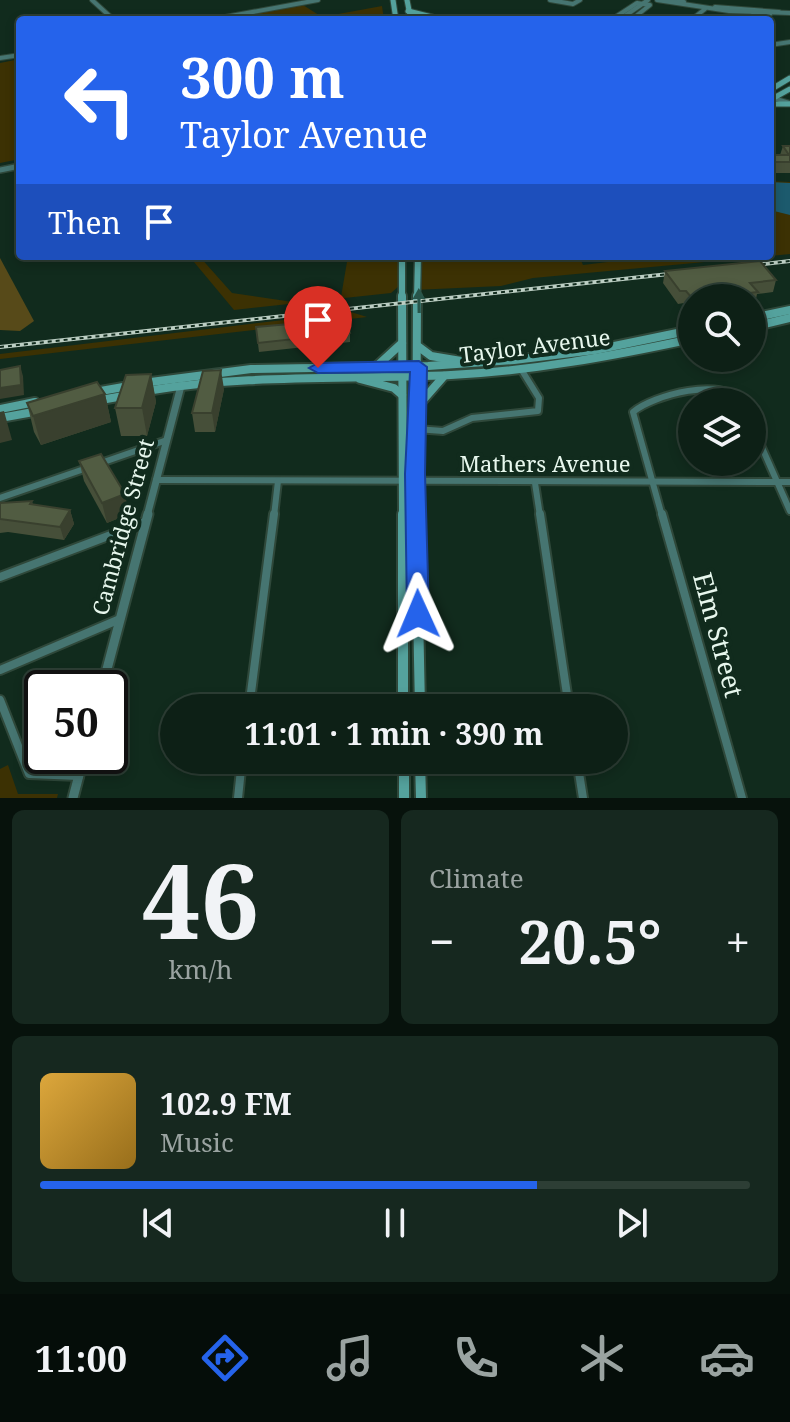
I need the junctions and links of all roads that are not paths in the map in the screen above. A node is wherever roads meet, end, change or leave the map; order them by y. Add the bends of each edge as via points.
1 (92, 0) edge
2 (314, 0) edge
3 (407, 0) edge
4 (550, 0) edge
5 (580, 0) edge
6 (657, 0) edge
7 (671, 0) edge
8 (646, 2) edge
9 (705, 9) junction
10 (408, 11) junction
11 (754, 13) junction
12 (782, 13) junction
13 (790, 13) edge
14 (770, 14) junction
15 (110, 16) edge
16 (230, 16) edge
17 (409, 16) edge
18 (424, 16) edge
19 (617, 16) edge
20 (625, 16) edge
21 (637, 16) edge
22 (696, 16) edge
23 (752, 16) edge
24 (767, 16) edge
25 (5, 54) dead end
26 (16, 55) edge
27 (790, 78) edge
28 (774, 91) edge
29 (402, 260) edge
30 (418, 260) edge
31 (790, 310) edge
32 (766, 315) edge
33 (790, 318) edge
34 (766, 324) edge
35 (678, 333) edge
36 (678, 342) edge
37 (402, 343) junction
38 (419, 347) junction
39 (477, 363) junction
40 (371, 367) junction
41 (521, 369) junction
42 (418, 371) junction
43 (402, 372) junction
44 (447, 375) junction
45 (347, 376) junction
46 (182, 381) junction
47 (402, 395) junction
48 (678, 397) edge
49 (81, 399) edge
50 (416, 408) junction
51 (0, 409) edge
52 (0, 418) edge
53 (416, 429) junction
54 (167, 440) junction
55 (766, 456) edge
56 (156, 480) junction
57 (278, 481) junction
58 (403, 481) junction
59 (416, 481) junction
60 (655, 482) junction
61 (778, 482) junction
62 (790, 482) edge
63 (535, 483) junction
64 (0, 498) edge
65 (790, 511) edge
66 (145, 522) junction
67 (0, 577) edge
68 (120, 619) junction
69 (0, 670) edge
70 (107, 670) edge
71 (251, 694) edge
72 (403, 694) edge
73 (420, 694) edge
74 (567, 694) edge
75 (0, 700) edge
76 (241, 774) edge
77 (404, 774) edge
78 (420, 774) edge
79 (579, 774) edge
80 (79, 776) joint
81 (73, 798) edge
82 (238, 798) edge
83 (404, 798) edge
84 (421, 798) edge
85 (583, 798) edge
86 (742, 798) edge

1 - 15 street
2 - 16 street
3 - 10 main road
4 - 5 street
6 - 9 street
7 - 12 street
8 - 19 street
8 - 20 street
8 - 21 street via 651,6
9 - 11 street
9 - 22 street
10 - 17 main road
10 - 18 main road
11 - 14 street
11 - 23 street
12 - 13 street
12 - 14 street
14 - 24 street
25 - 26 street
27 - 28 main road
29 - 37 main road
38 -> 30 main road
31 - 32 main road
33 - 34 main road
35 - 39 main road, Taylor Avenue via 595,350
36 - 41 main road, Taylor Avenue
37 - 40 main road via 382,364
37 - 43 main road
38 - 39 main road via 431,356
38 - 42 main road
39 - 42 main road, Taylor Avenue
40 - 43 main road, Taylor Avenue
40 - 46 main road, Taylor Avenue via 251,369
41 - 44 main road, Taylor Avenue
41 - 53 street via 539,398 538,411 472,418 443,431
42 - 43 main road, Taylor Avenue
42 - 44 main road, Taylor Avenue
42 - 50 main road
43 - 45 main road, Taylor Avenue
43 - 47 main road
44 - 50 main road
45 - 46 main road, Taylor Avenue
45 - 47 main road via 394,388
46 - 49 main road, Taylor Avenue
46 - 54 street, Cambridge Street
47 - 58 main road
48 - 60 street, Elm Street via 634,408
50 - 53 main road
51 - 52 main road via 53,404
53 - 59 main road
54 - 56 street, Cambridge Street
54 - 64 street
55 - 61 street
56 - 57 street, Mathers Avenue
56 - 66 street, Cambridge Street
57 - 58 street, Mathers Avenue
57 - 71 street
58 - 59 street, Mathers Avenue
58 - 72 main road
59 - 63 street, Mathers Avenue
59 - 73 main road
60 - 61 street, Mathers Avenue
60 - 63 street, Mathers Avenue
60 - 86 street, Elm Street
61 - 62 street, Mathers Avenue
61 - 65 street
63 - 74 street
66 - 67 street
66 - 68 street, Cambridge Street
68 - 69 street
68 - 70 street, Cambridge Street
75 - 80 street via 29,774
76 - 82 street
77 - 83 main road
78 - 84 main road
79 - 85 street
80 - 81 street

